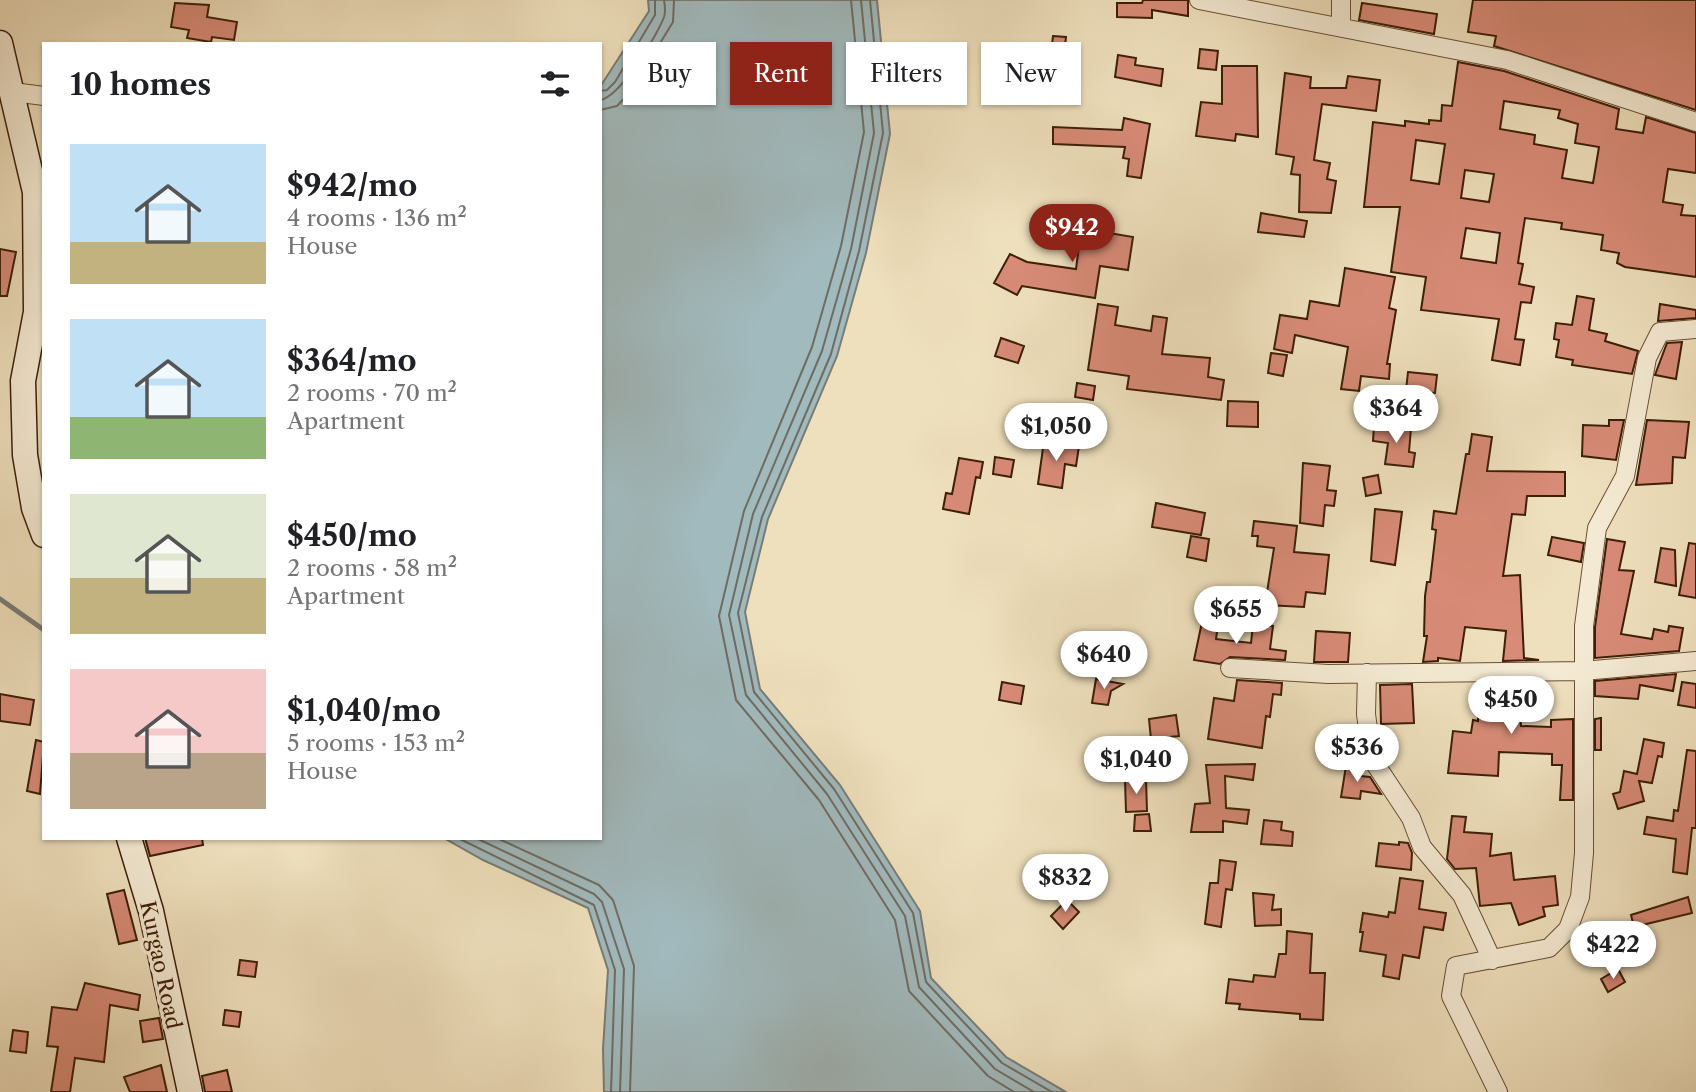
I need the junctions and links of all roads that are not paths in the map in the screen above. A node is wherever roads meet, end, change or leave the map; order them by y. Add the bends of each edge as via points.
1 (1199, 0) edge
2 (1341, 0) edge
3 (1341, 27) junction
4 (0, 43) edge
5 (13, 92) junction
6 (42, 96) edge
7 (1696, 122) edge
8 (1696, 329) edge
9 (42, 530) edge
10 (1696, 661) edge
11 (1230, 668) dead end
12 (1583, 671) junction
13 (1367, 673) junction
14 (130, 840) edge
15 (1492, 960) junction
16 (190, 1092) edge
17 (1498, 1092) edge

1 - 3 street
2 - 3 street
3 - 7 street via 1507,60
4 - 5 street
5 - 6 street
5 - 9 street via 35,192 36,312 23,381 24,443
8 - 12 street via 1660,332 1647,358 1625,476 1597,528
10 - 12 street
11 - 13 street
12 - 13 street
12 - 15 street via 1580,897 1568,929 1549,948
13 - 15 street via 1372,759 1411,818 1422,847 1462,895
14 - 16 street, Kurgao Road via 151,911
15 - 17 street via 1455,966 1451,996

